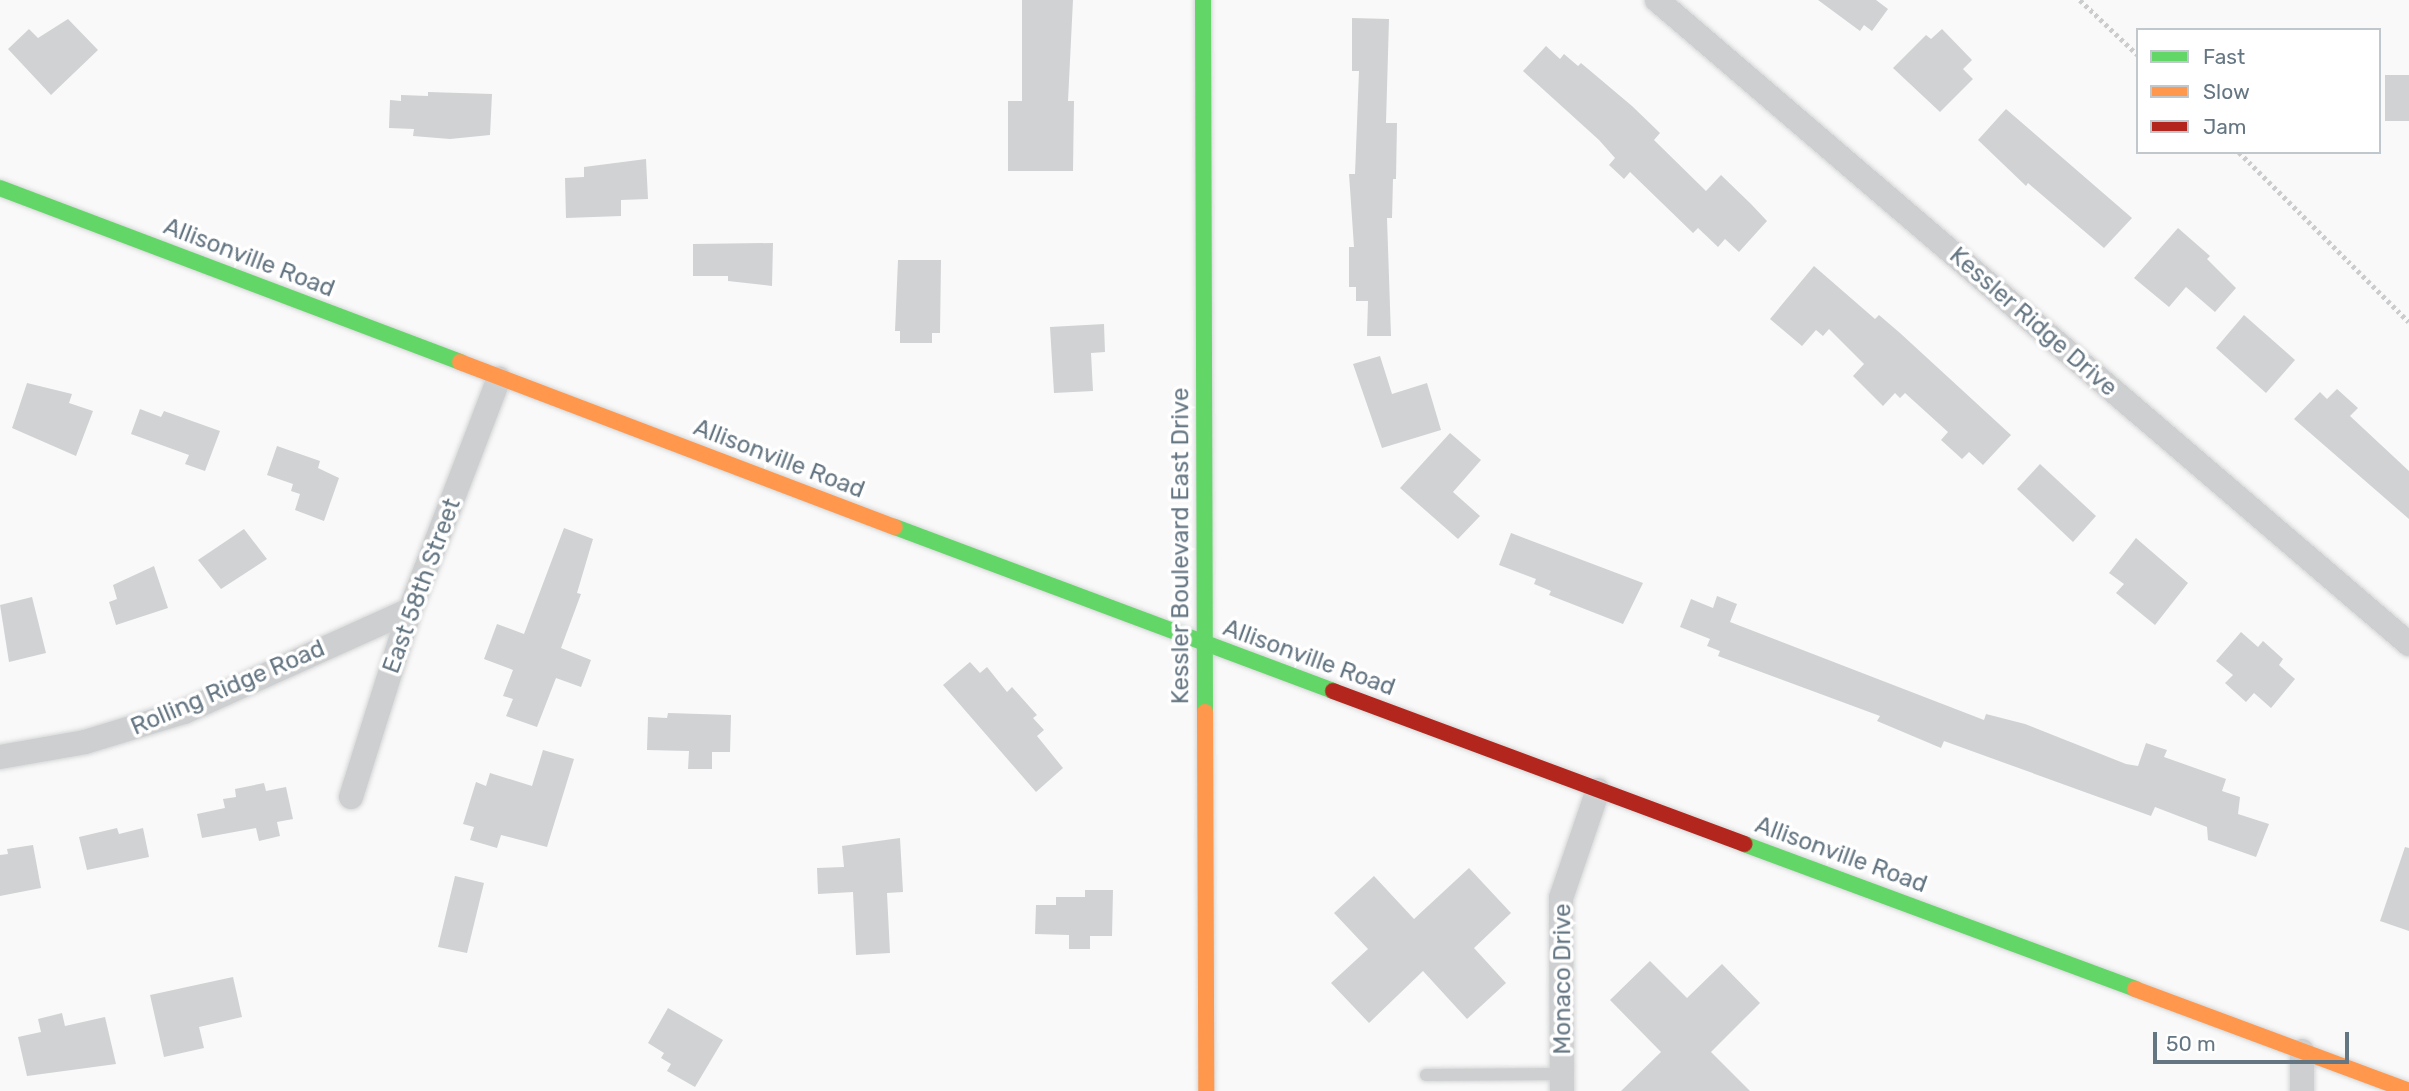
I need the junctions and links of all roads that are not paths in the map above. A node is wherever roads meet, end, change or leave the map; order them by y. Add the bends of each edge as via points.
1 (1203, 0) edge
2 (1657, 0) edge
3 (0, 188) edge
4 (499, 378) junction
5 (410, 610) junction
6 (1205, 644) junction
7 (2409, 644) edge
8 (0, 758) edge
9 (1598, 790) junction
10 (351, 797) dead end
11 (2302, 1051) junction
12 (1426, 1075) dead end
13 (1562, 1083) edge
14 (1206, 1091) edge
15 (2302, 1091) edge
16 (2409, 1091) edge

1 - 6 main road, Kessler Boulevard East Drive
2 - 7 street, Kessler Ridge Drive
3 - 4 main road, Allisonville Road
4 - 5 street, East 58th Street
4 - 6 main road, Allisonville Road
5 - 8 street, Rolling Ridge Road via 184,712 85,742
5 - 10 street, East 58th Street
6 - 9 main road, Allisonville Road
6 - 14 main road, Kessler Boulevard East Drive
9 - 11 main road, Allisonville Road
9 - 13 street, Monaco Drive via 1561,898
11 - 15 street
11 - 16 main road, Allisonville Road
12 - 13 lane

